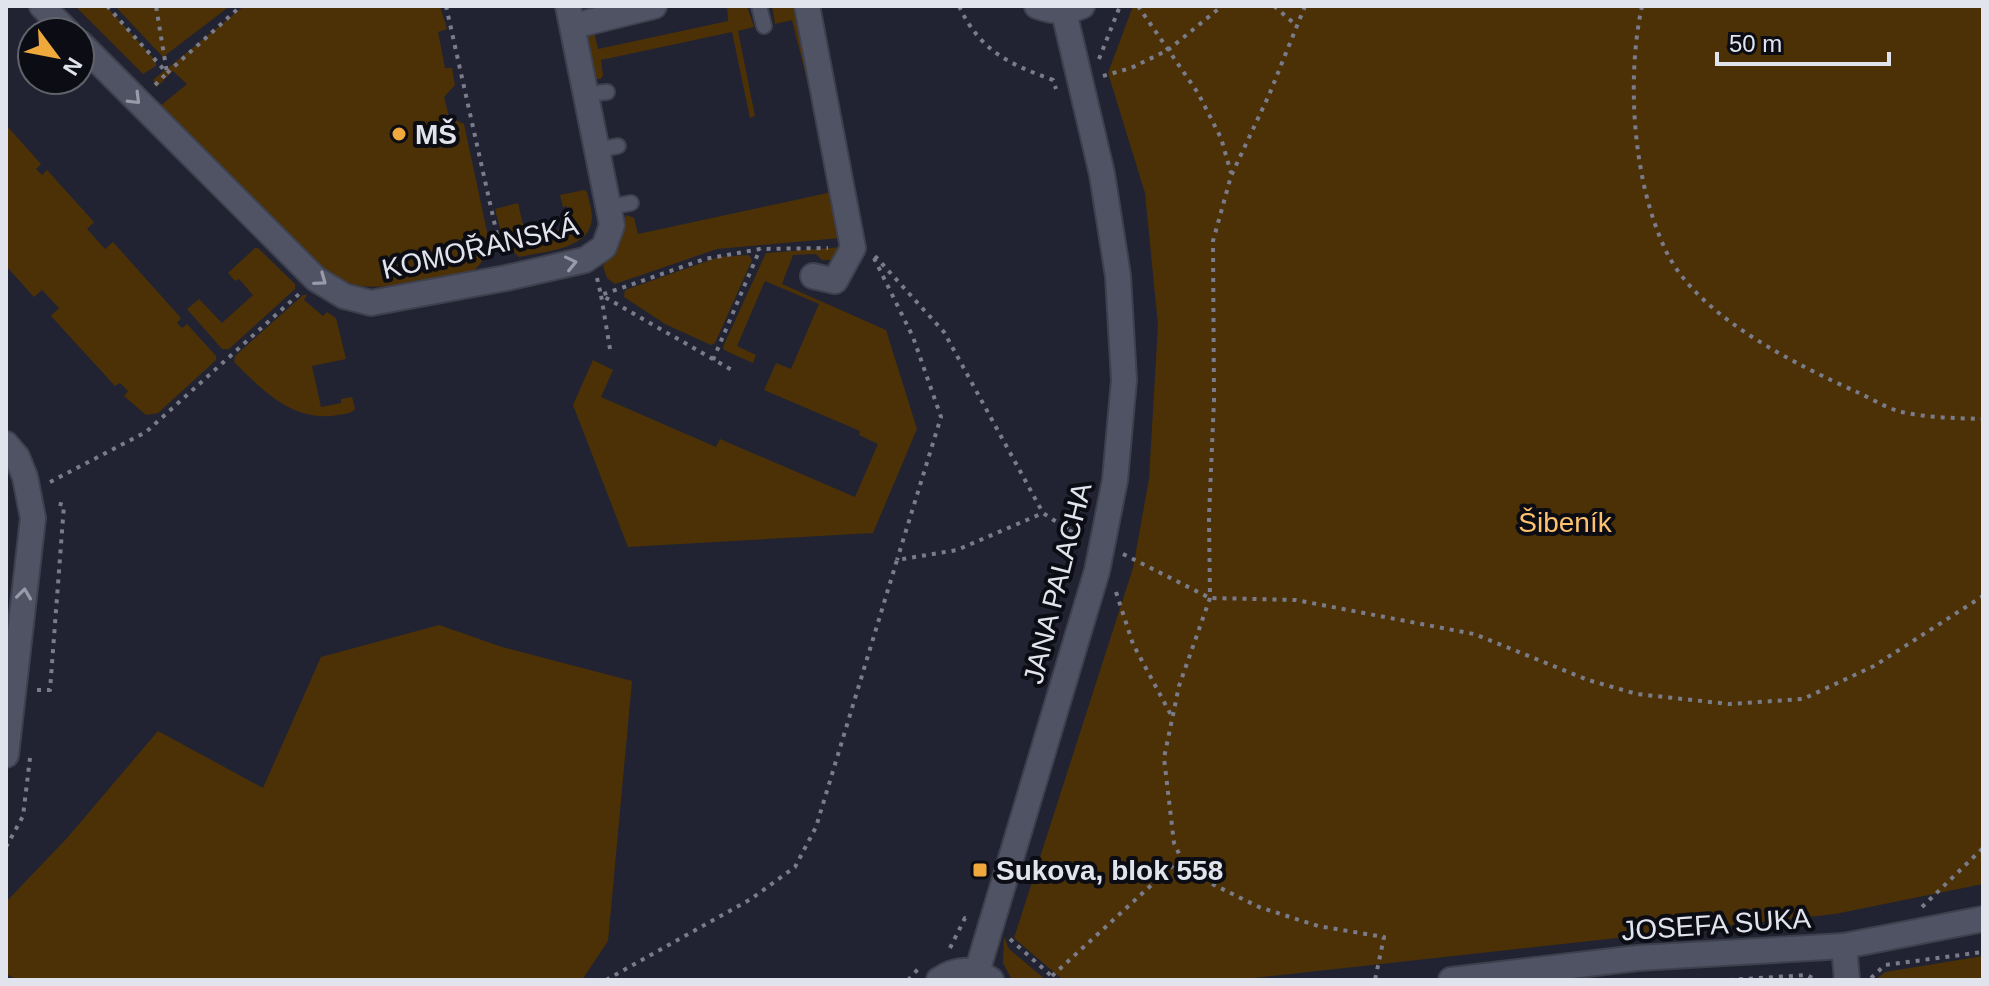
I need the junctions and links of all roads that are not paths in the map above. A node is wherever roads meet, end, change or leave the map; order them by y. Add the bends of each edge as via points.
1 (654, 6) edge
2 (759, 6) edge
3 (807, 6) edge
4 (1037, 6) edge
5 (1073, 9) edge
6 (570, 16) edge
7 (764, 26) dead end
8 (96, 59) edge
9 (813, 276) dead end
10 (6, 444) edge
11 (6, 755) edge
12 (1983, 919) edge
13 (1844, 946) junction
14 (930, 972) edge
15 (984, 976) edge
16 (1451, 980) edge
17 (1847, 980) edge

1 - 6 street
2 - 7 lane
3 - 9 street via 853,248 835,281
4 - 5 street, JANA PALACHA
5 - 15 street, JANA PALACHA via 1118,276 1124,380 1115,480 1097,571 991,923
8 -> 6 street, KOMOŘANSKÁ via 316,279 344,296 371,303 506,278 595,253 620,205 596,93
11 -> 10 street via 33,518 25,477
12 - 13 street, JOSEFA SUKA
13 - 16 street, JOSEFA SUKA via 1638,958
13 - 17 street
14 - 15 street via 964,970

